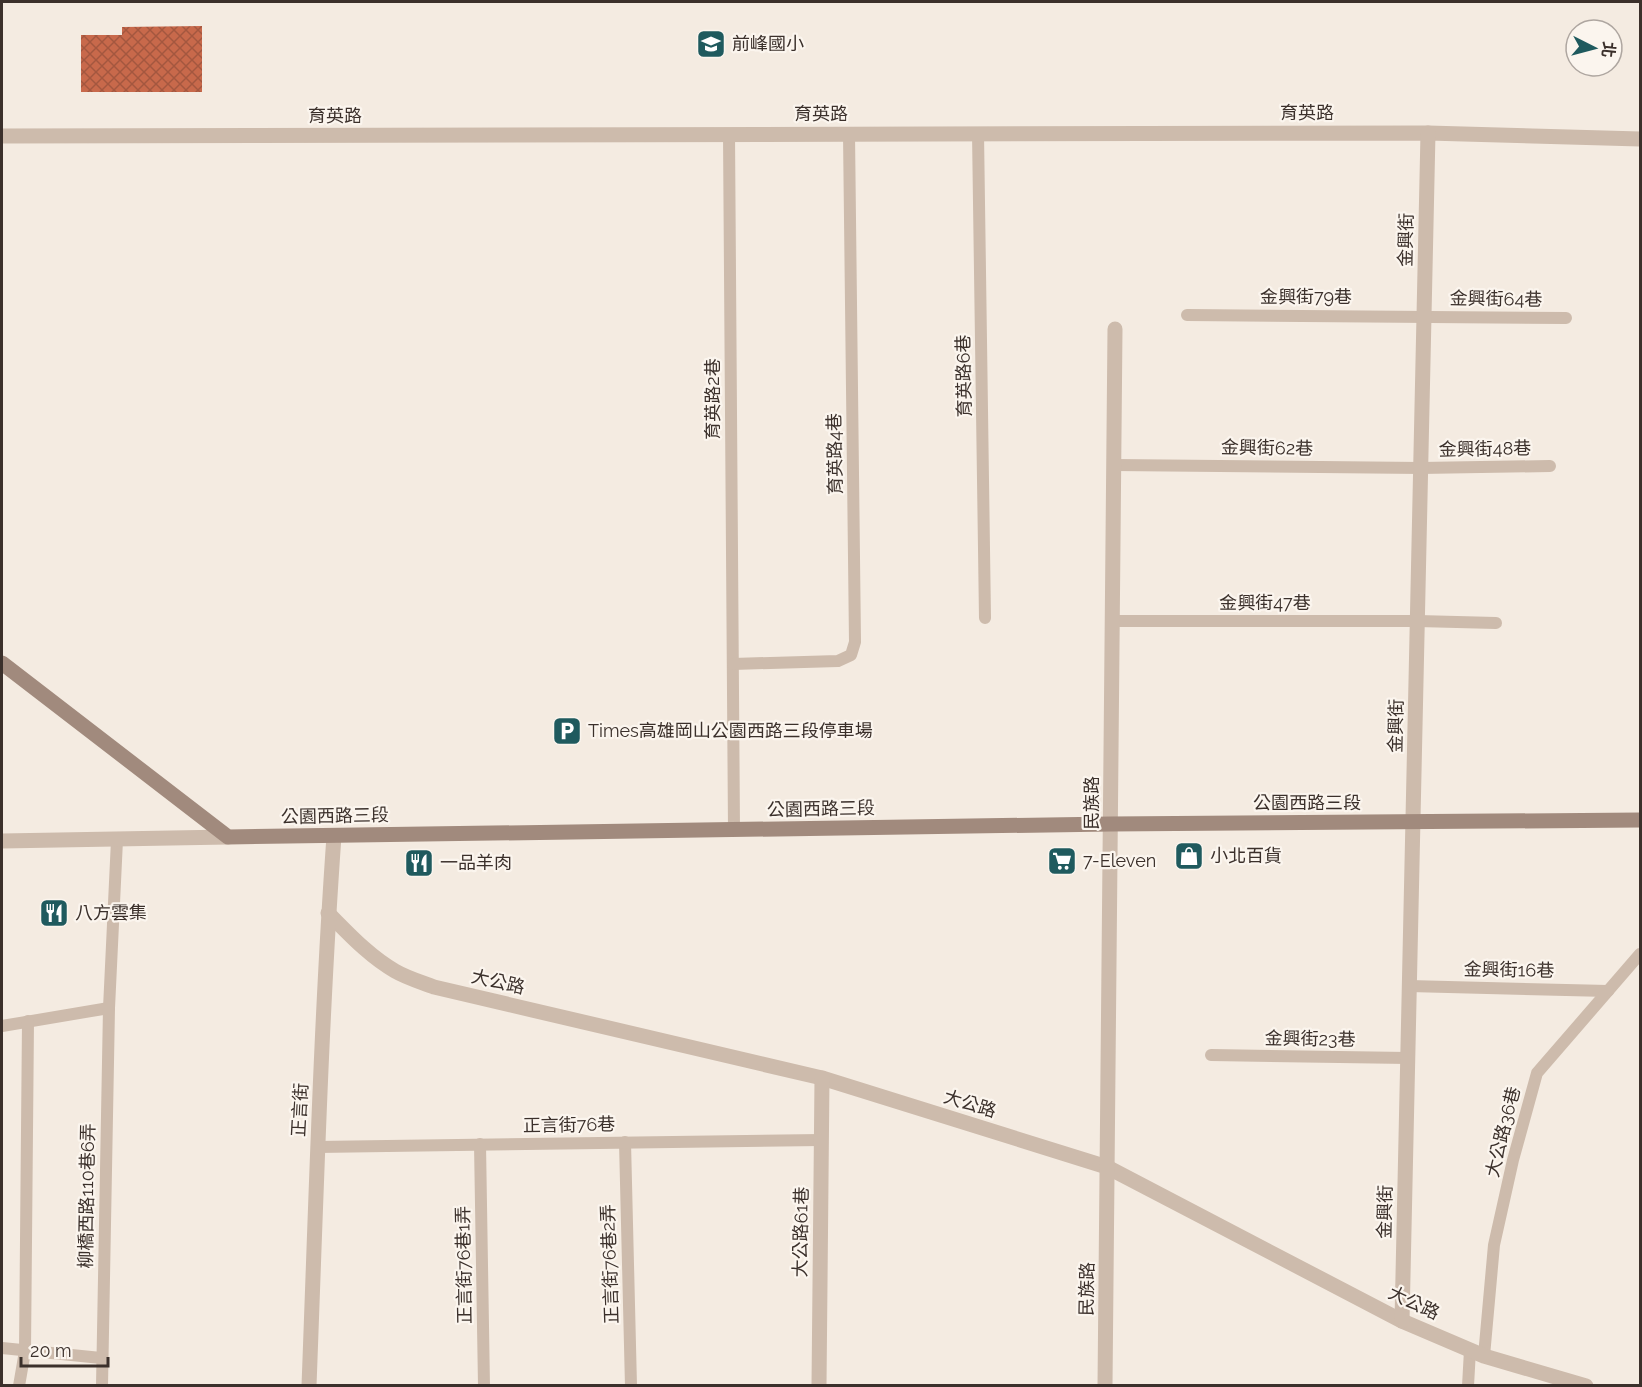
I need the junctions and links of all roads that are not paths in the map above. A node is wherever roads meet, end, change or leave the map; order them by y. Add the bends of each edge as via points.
1 (978, 133) junction
2 (1428, 133) junction
3 (729, 134) junction
4 (849, 134) junction
5 (2, 136) edge
6 (1641, 139) edge
7 (1187, 315) dead end
8 (1424, 315) junction
9 (1566, 318) dead end
10 (1115, 329) dead end
11 (1114, 465) junction
12 (1550, 466) dead end
13 (1421, 468) junction
14 (985, 618) dead end
15 (1112, 621) junction
16 (1418, 621) junction
17 (1496, 622) dead end
18 (2, 663) edge
19 (733, 664) junction
20 (1641, 820) edge
21 (1413, 822) junction
22 (1111, 824) junction
23 (734, 830) junction
24 (334, 836) junction
25 (228, 837) junction
26 (117, 840) junction
27 (2, 841) edge
28 (328, 913) junction
29 (1641, 954) edge
30 (1410, 986) junction
31 (1608, 991) junction
32 (109, 1008) junction
33 (28, 1021) junction
34 (2, 1026) edge
35 (1211, 1055) dead end
36 (1408, 1059) junction
37 (822, 1078) junction
38 (821, 1140) junction
39 (625, 1142) junction
40 (480, 1144) junction
41 (318, 1147) junction
42 (1107, 1167) junction
43 (1402, 1320) junction
44 (2, 1348) edge
45 (1470, 1350) junction
46 (24, 1351) junction
47 (1484, 1356) junction
48 (101, 1358) junction
49 (19, 1386) edge
50 (102, 1386) edge
51 (309, 1386) edge
52 (484, 1386) edge
53 (631, 1386) edge
54 (819, 1386) edge
55 (1105, 1386) edge
56 (1468, 1386) edge
57 (1586, 1386) edge

1 - 2 street, 育英路
1 - 4 street, 育英路
1 - 14 lane, 育英路6巷
2 - 6 street, 育英路
2 - 8 street, 金興街
3 - 4 street, 育英路
3 - 5 street, 育英路
3 - 19 lane, 育英路2巷
4 - 19 lane, 育英路4巷 via 855,642 851,655 838,661
7 - 8 lane, 金興街79巷
8 - 9 lane, 金興街64巷
8 - 13 street, 金興街
10 - 11 street, 民族路
11 - 13 lane, 金興街62巷
11 - 15 street, 民族路
12 - 13 lane, 金興街48巷
13 - 16 street, 金興街
15 - 16 lane, 金興街47巷
15 - 22 street, 民族路
16 - 17 lane, 金興街47巷
16 - 21 street, 金興街
18 - 25 street
19 - 23 lane, 育英路2巷
20 - 21 street, 公園西路三段
21 - 22 street, 公園西路三段
21 - 30 street, 金興街
22 - 23 street, 公園西路三段
22 - 42 street, 民族路
23 - 24 street, 公園西路三段
24 - 25 street, 公園西路三段
24 - 28 street, 正言街
25 - 26 street, 公園西路三段
26 - 27 street, 公園西路三段
26 - 32 lane, 柳橋西路110巷6弄
28 - 37 street, 大公路 via 378,960 434,987
28 - 41 street, 正言街
29 - 31 lane, 大公路36巷
30 - 31 lane, 金興街16巷
30 - 36 street, 金興街
31 - 47 lane, 大公路36巷 via 1537,1073 1494,1245
32 - 33 lane
32 - 48 lane, 柳橋西路110巷6弄
33 - 34 lane
33 - 46 lane
35 - 36 lane, 金興街23巷
36 - 43 street, 金興街
37 - 38 street, 大公路61巷
37 - 42 street, 大公路
38 - 39 lane, 正言街76巷
38 - 54 street, 大公路61巷
39 - 40 lane, 正言街76巷
39 - 53 lane, 正言街76巷2弄
40 - 41 lane, 正言街76巷
40 - 52 lane, 正言街76巷1弄
41 - 51 street, 正言街
42 - 43 street, 大公路
42 - 55 street, 民族路
43 - 45 street, 大公路
44 - 46 lane
45 - 47 street, 大公路
45 - 56 lane
46 - 48 lane
46 - 49 lane
47 - 57 street, 大公路
48 - 50 lane, 柳橋西路110巷6弄

